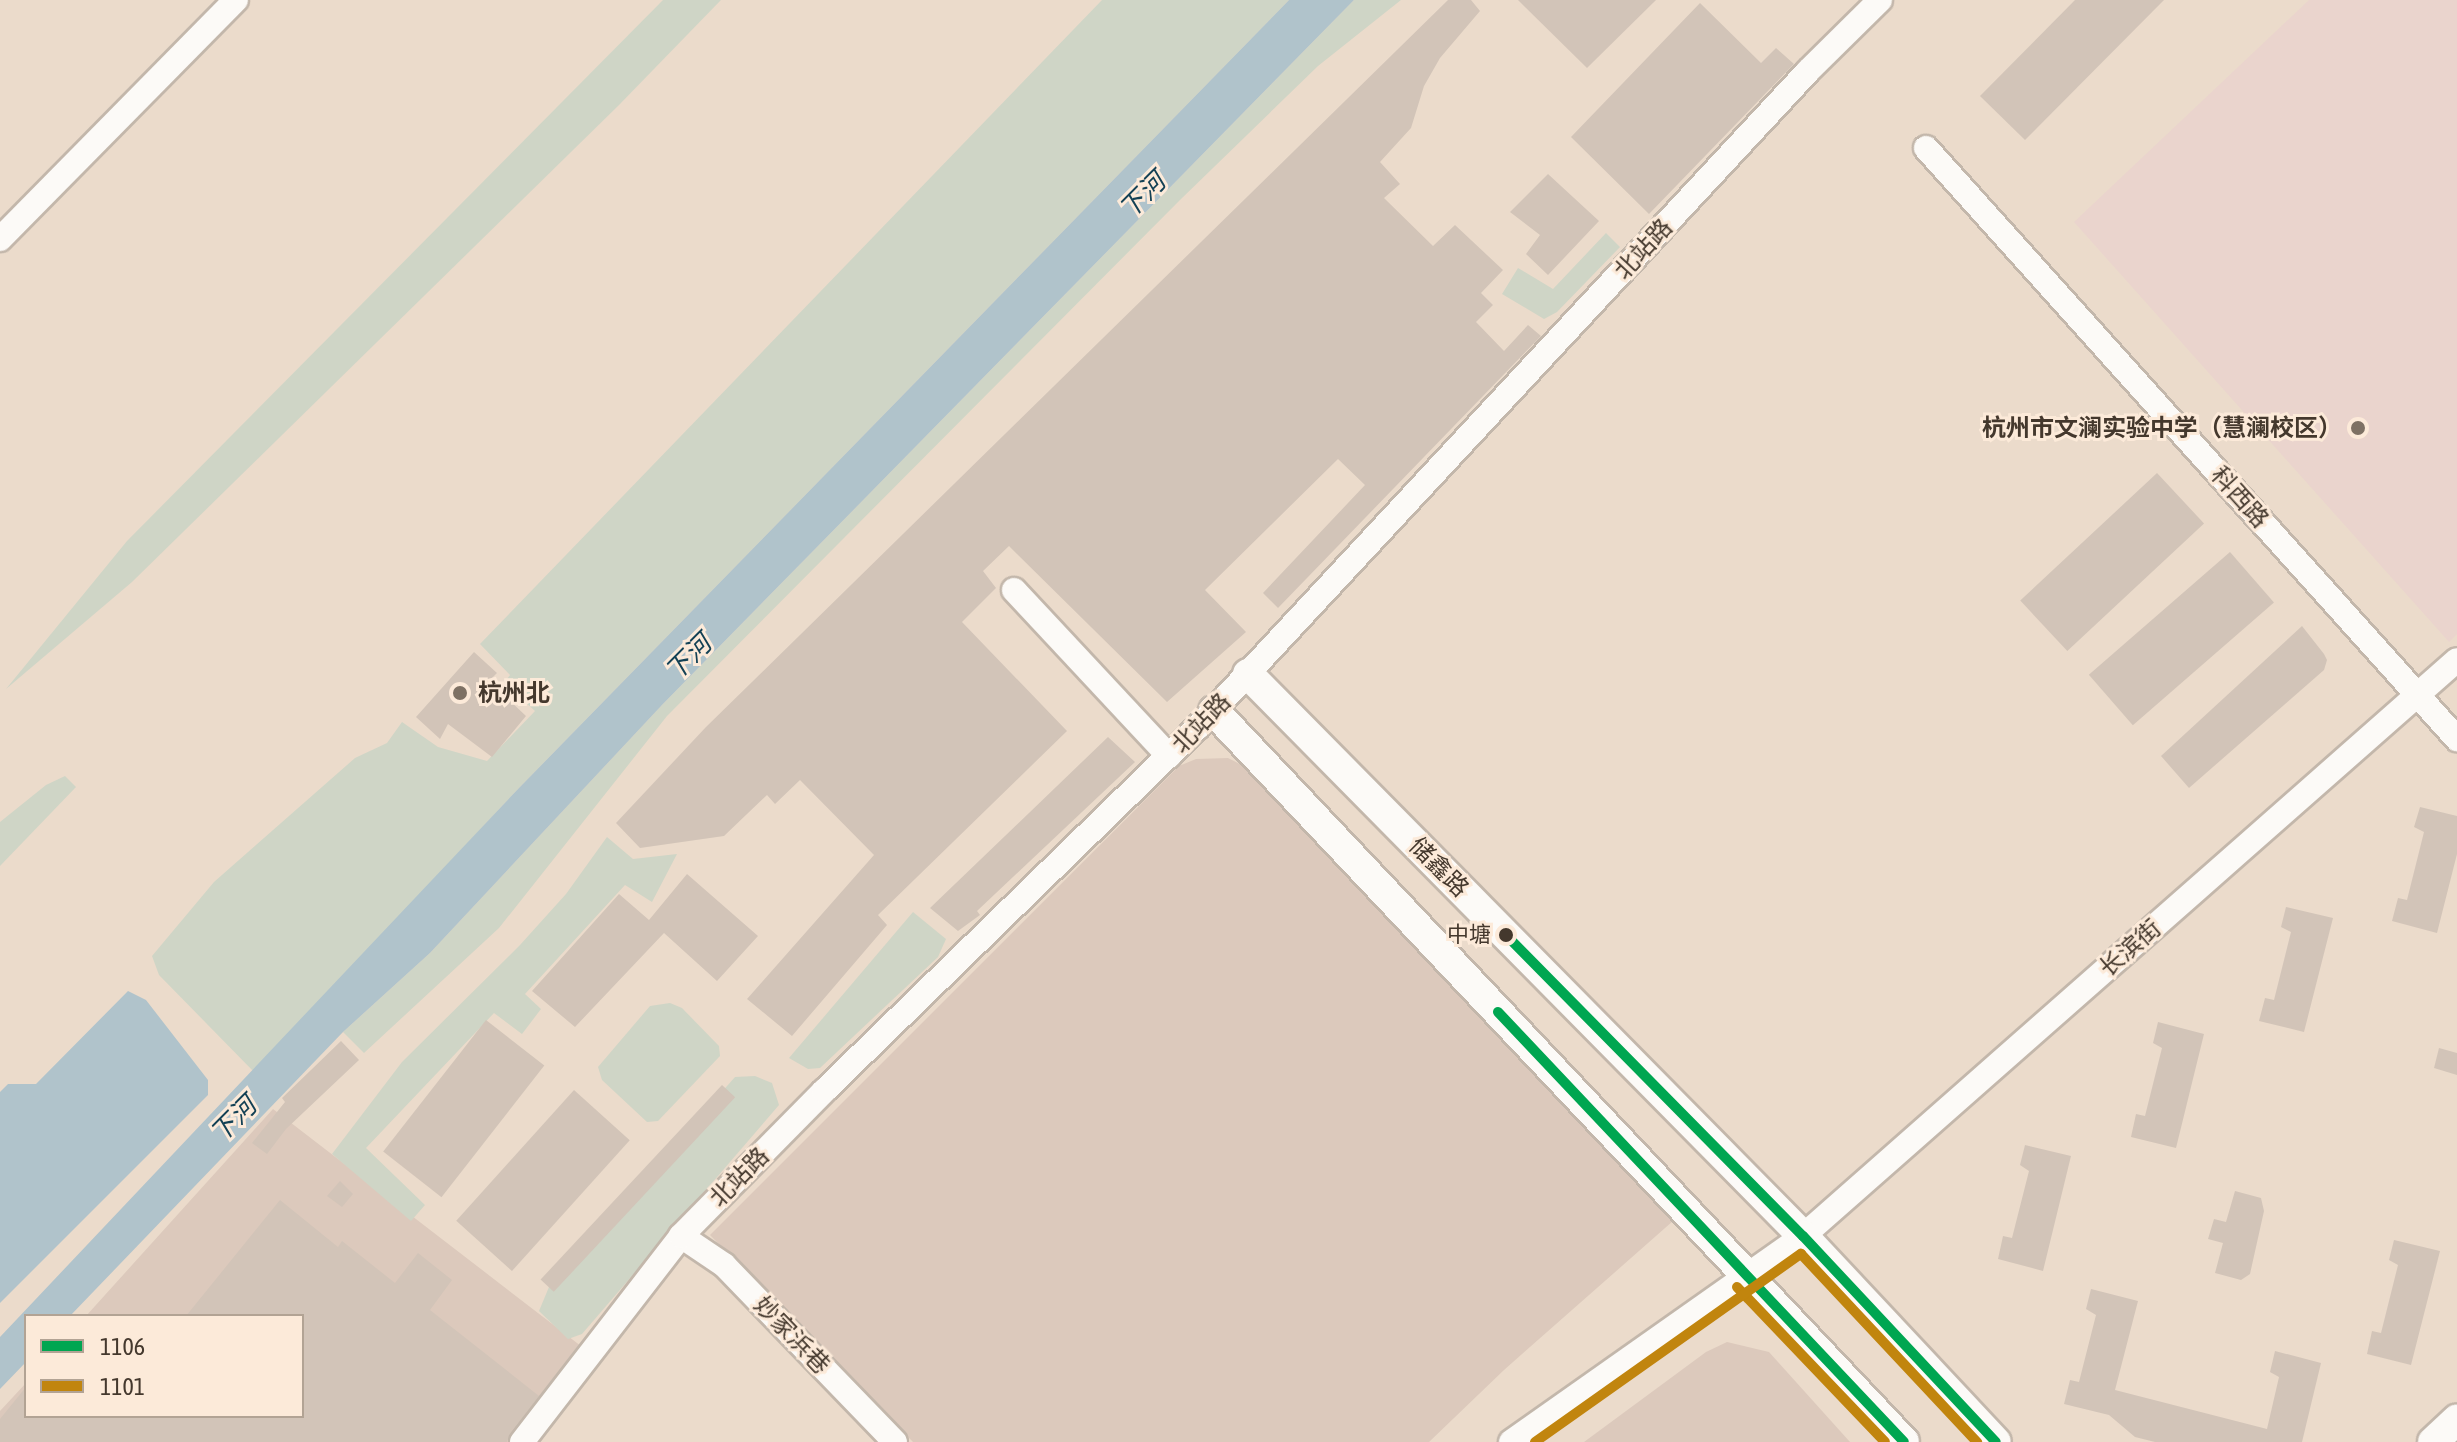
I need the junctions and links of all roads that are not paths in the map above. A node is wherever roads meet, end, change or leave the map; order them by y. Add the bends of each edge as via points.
1 (236, 0) edge
2 (1880, 0) edge
3 (1926, 148) dead end
4 (0, 239) edge
5 (1014, 590) dead end
6 (2457, 660) edge
7 (1248, 674) junction
8 (2418, 695) junction
9 (1214, 711) junction
10 (2457, 739) edge
11 (1169, 756) junction
12 (681, 1236) junction
13 (1803, 1236) junction
14 (1747, 1277) junction
15 (2457, 1420) edge
16 (522, 1442) edge
17 (895, 1442) edge
18 (1511, 1442) edge
19 (1904, 1442) edge
20 (1996, 1442) edge
21 (2433, 1442) edge

1 - 4 street
2 - 7 street, 北站路
3 - 8 street, 科西路
5 - 11 street
6 - 8 street, 长滨街
7 - 9 street, 北站路
7 - 13 street, 储鑫路
8 - 10 street, 科西路
8 - 13 street, 长滨街
9 - 11 street, 北站路
9 - 14 street
11 - 12 street, 北站路
12 - 16 street, 北站路
12 - 17 street, 妙家浜巷 via 724,1265
13 - 14 street, 长滨街
13 - 20 street, 储鑫路
14 - 18 street, 长滨街
14 - 19 street
15 - 21 street

